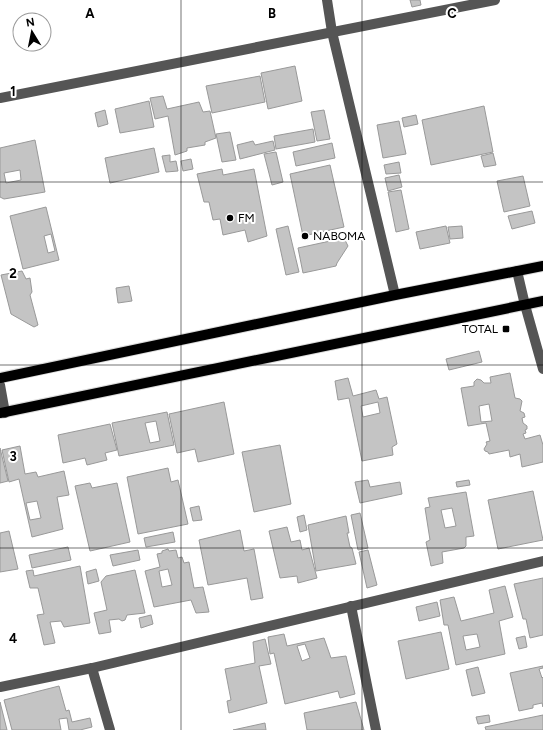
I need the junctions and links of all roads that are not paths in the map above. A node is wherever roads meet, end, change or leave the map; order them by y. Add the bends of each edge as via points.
1 (326, 0) edge
2 (496, 0) edge
3 (332, 32) junction
4 (0, 98) edge
5 (543, 266) edge
6 (517, 271) junction
7 (395, 295) junction
8 (543, 302) edge
9 (525, 305) junction
10 (543, 369) edge
11 (0, 378) edge
12 (0, 385) edge
13 (3, 413) edge
14 (543, 561) edge
15 (351, 606) junction
16 (92, 668) junction
17 (0, 687) edge
18 (110, 730) edge
19 (376, 730) edge

1 - 3 street
2 - 3 street
3 - 4 street
3 - 7 street
5 - 6 main road
6 - 7 main road
6 - 9 street
7 - 11 main road
8 - 9 main road
9 - 10 street
9 - 13 main road
12 - 13 street
14 - 15 street
15 - 16 street
15 - 19 street
16 - 17 street
16 - 18 street

